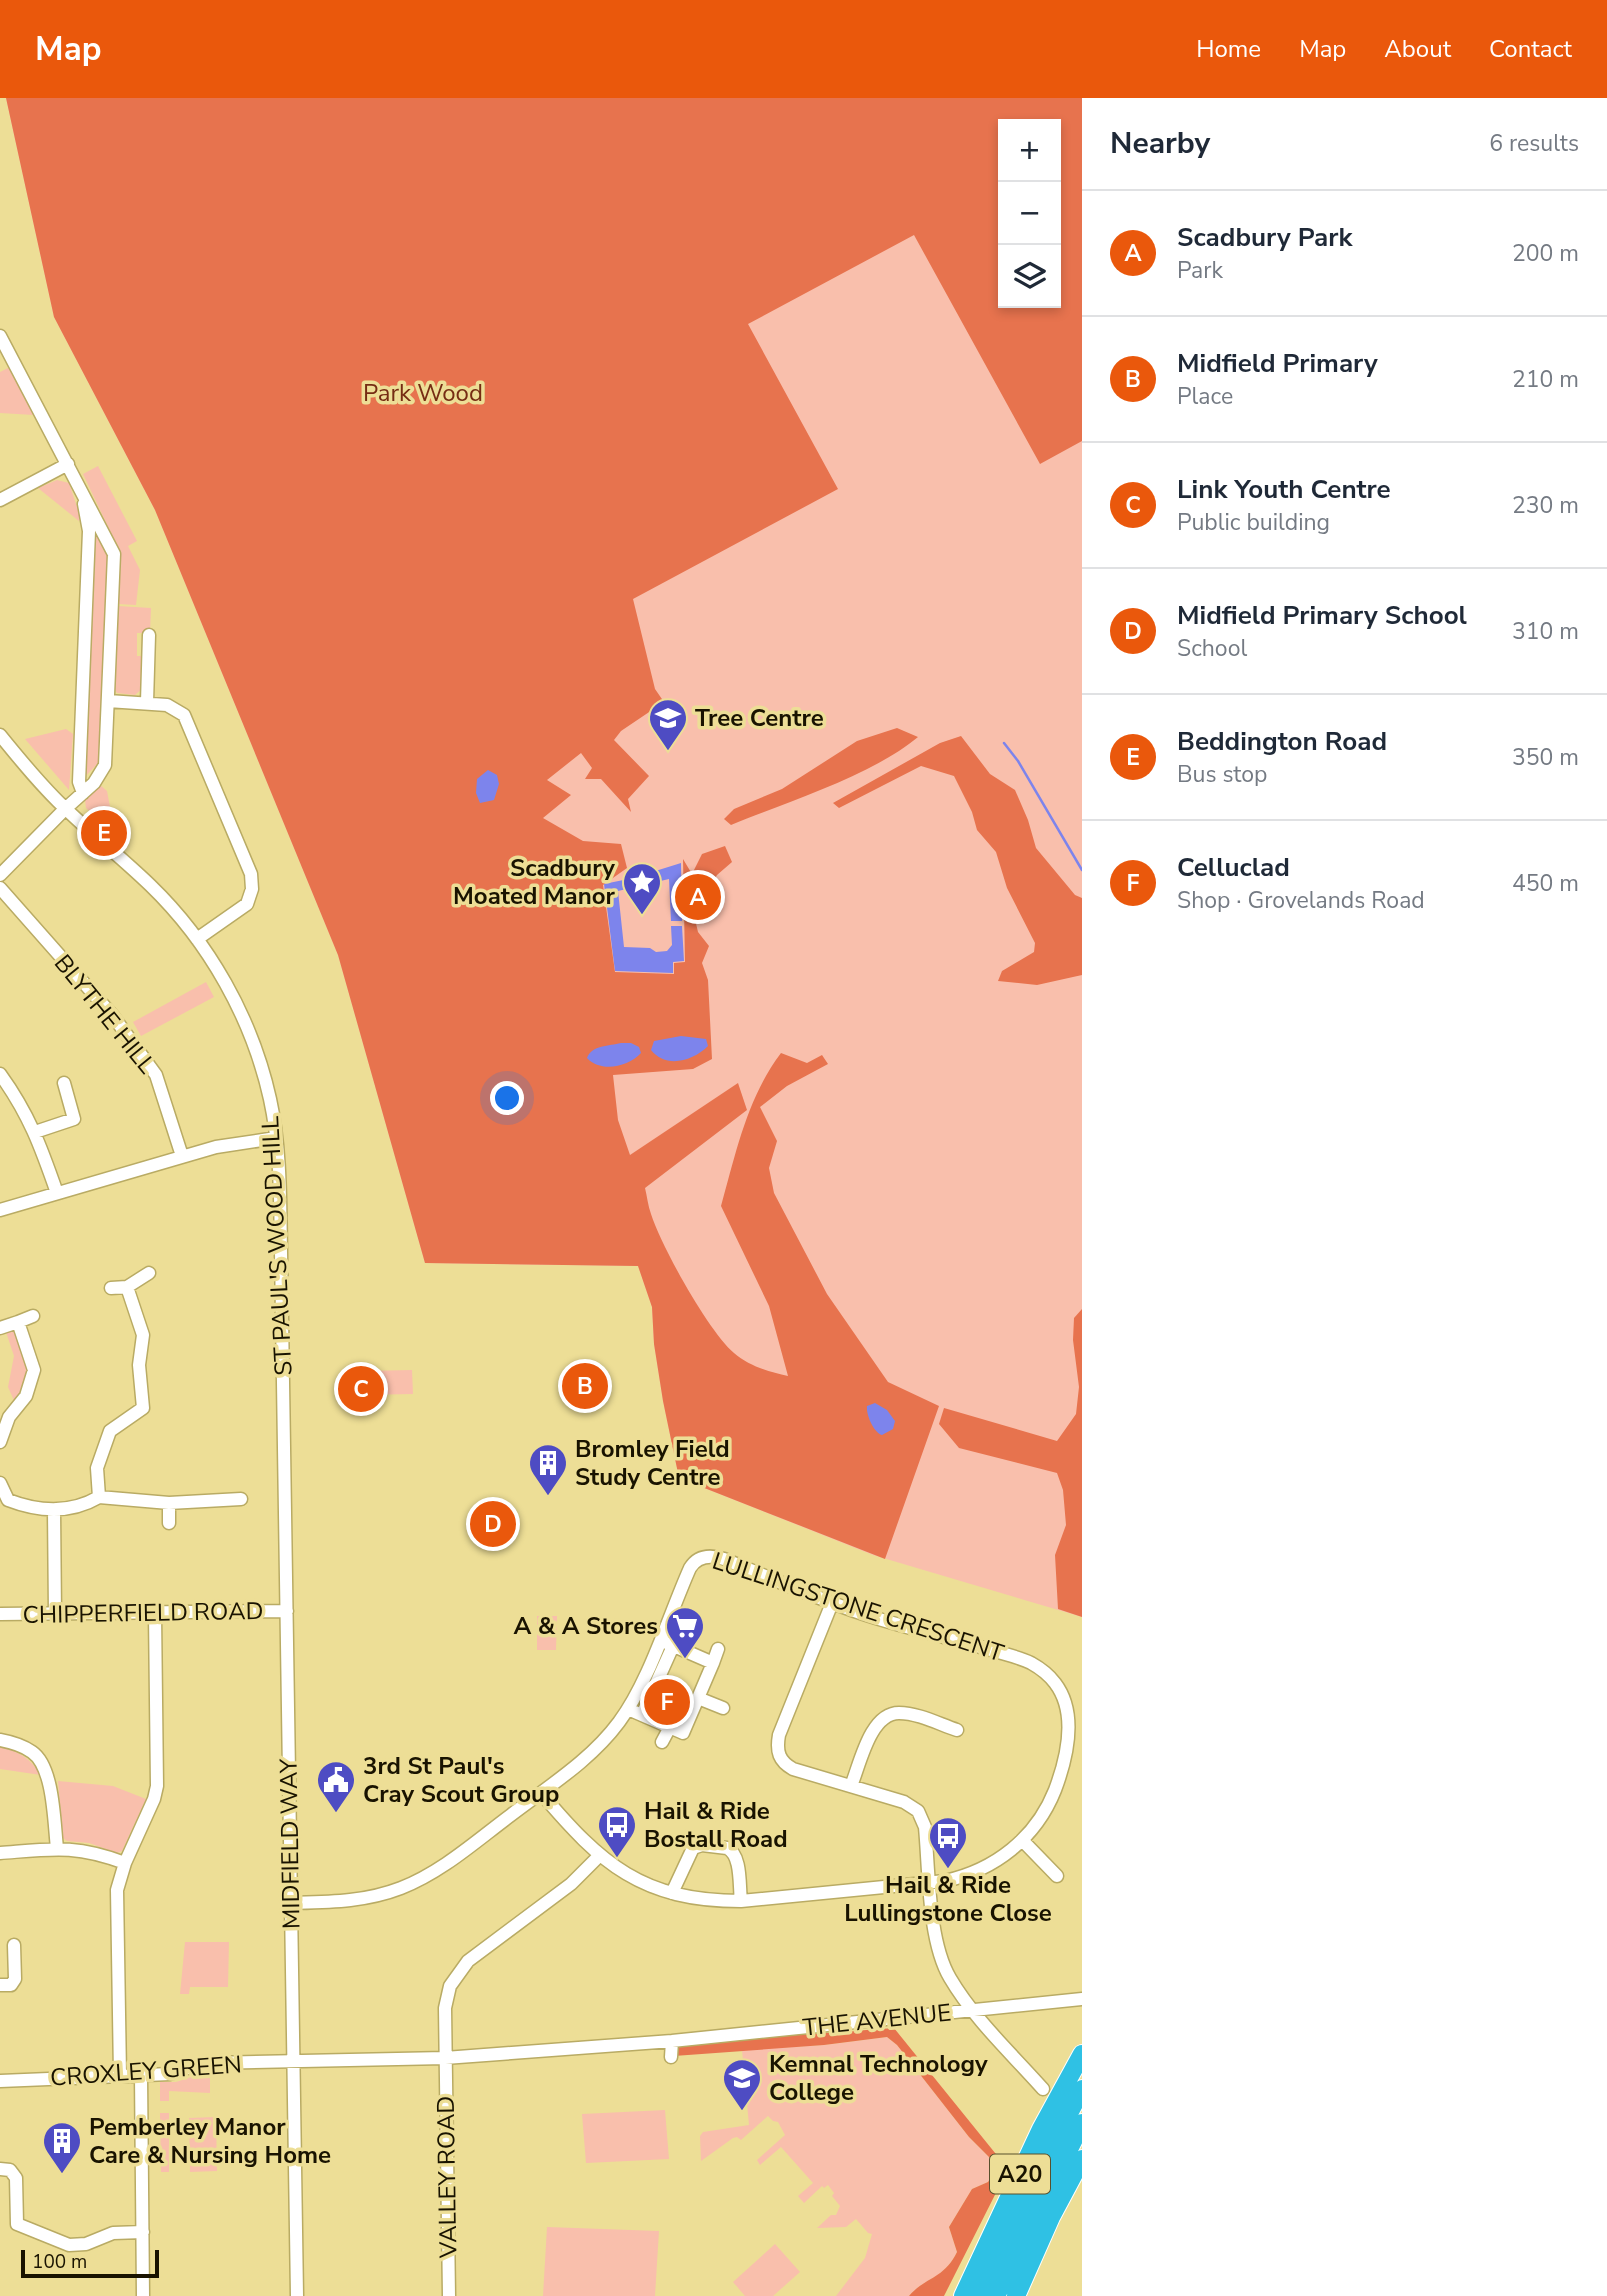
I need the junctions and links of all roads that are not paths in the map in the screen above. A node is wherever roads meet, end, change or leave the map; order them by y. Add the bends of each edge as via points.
1 (0, 336) edge
2 (5, 359) edge
3 (68, 464) junction
4 (81, 490) junction
5 (0, 500) edge
6 (149, 635) dead end
7 (108, 701) junction
8 (146, 702) junction
9 (0, 735) edge
10 (83, 793) junction
11 (65, 809) junction
12 (0, 875) edge
13 (0, 888) edge
14 (197, 939) junction
15 (0, 1074) edge
16 (64, 1083) dead end
17 (36, 1132) junction
18 (276, 1138) junction
19 (182, 1156) junction
20 (57, 1193) junction
21 (0, 1210) edge
22 (149, 1273) dead end
23 (127, 1287) junction
24 (111, 1288) dead end
25 (33, 1317) dead end
26 (18, 1322) junction
27 (0, 1328) edge
28 (284, 1392) joint
29 (0, 1442) edge
30 (0, 1483) edge
31 (99, 1497) junction
32 (242, 1499) dead end
33 (169, 1503) junction
34 (4, 1504) edge
35 (54, 1510) junction
36 (169, 1523) dead end
37 (832, 1602) junction
38 (287, 1611) junction
39 (0, 1614) edge
40 (55, 1614) junction
41 (155, 1614) junction
42 (660, 1640) junction
43 (673, 1646) junction
44 (718, 1649) dead end
45 (713, 1663) junction
46 (698, 1698) junction
47 (723, 1708) dead end
48 (628, 1709) junction
49 (642, 1715) junction
50 (670, 1727) junction
51 (957, 1730) dead end
52 (0, 1740) edge
53 (662, 1742) dead end
54 (851, 1786) junction
55 (541, 1793) junction
56 (1022, 1840) junction
57 (57, 1848) junction
58 (0, 1853) edge
59 (599, 1856) junction
60 (125, 1863) junction
61 (1057, 1876) dead end
62 (930, 1883) junction
63 (672, 1893) junction
64 (741, 1901) junction
65 (291, 1903) junction
66 (15, 1945) dead end
67 (0, 1985) edge
68 (1082, 1999) edge
69 (974, 2011) junction
70 (672, 2041) junction
71 (1082, 2054) edge
72 (671, 2057) dead end
73 (445, 2058) junction
74 (293, 2062) junction
75 (120, 2075) junction
76 (141, 2075) junction
77 (0, 2081) edge
78 (1043, 2089) dead end
79 (1082, 2089) edge
80 (1082, 2123) edge
81 (1082, 2159) edge
82 (0, 2169) edge
83 (143, 2232) junction
84 (144, 2296) edge
85 (297, 2296) edge
86 (449, 2296) edge
87 (962, 2296) edge
88 (979, 2296) edge
89 (996, 2296) edge
90 (1016, 2296) edge

1 - 2 street
2 - 3 street
3 - 4 street
3 - 5 street
4 - 7 street via 114,554
4 - 10 street via 89,531 79,782
6 - 8 street
7 - 8 street
7 - 10 street via 105,765
8 - 14 street via 172,706 188,720 252,879 247,904
9 - 11 street, ST PAUL'S WOOD HILL
10 - 11 street
11 - 12 street
11 - 14 street, ST PAUL'S WOOD HILL via 150,885
13 - 19 street, BLYTHE HILL via 113,1016 156,1075
14 - 18 street, ST PAUL'S WOOD HILL via 252,1039
15 - 17 street
16 - 17 street via 74,1119
17 - 20 street
18 - 19 street
18 - 28 street, ST PAUL'S WOOD HILL
19 - 20 street
20 - 21 street
22 - 23 street
23 - 24 street
23 - 31 street via 143,1335 139,1365 143,1409 110,1431 97,1468
25 - 26 street
26 - 27 street
26 - 29 street via 34,1370 26,1396 9,1417
28 - 38 street, MIDFIELD WAY
30 - 34 street
31 - 33 street
31 - 35 street via 84,1506
32 - 33 street
33 - 36 street
34 - 35 street
35 - 40 street
37 - 42 street, LULLINGSTONE CRESCENT via 716,1556 699,1559 693,1563
37 - 54 street via 777,1746 779,1756 793,1769
37 - 56 street, LULLINGSTONE CRESCENT via 1021,1659 1055,1683 1069,1722 1063,1760 1046,1810
38 - 41 street, CHIPPERFIELD ROAD
38 - 65 street, MIDFIELD WAY
39 - 40 street, CHIPPERFIELD ROAD
40 - 41 street, CHIPPERFIELD ROAD
41 - 60 street via 157,1786
42 - 43 street
42 - 48 street
43 - 45 street
43 - 49 street
44 - 45 street
45 - 46 street
46 - 47 street
46 - 50 street via 683,1733
48 - 49 street
48 - 55 street via 591,1754
49 - 50 street
50 - 53 street
51 - 54 street via 902,1713 883,1718 873,1731
52 - 57 street via 34,1753 43,1765
54 - 62 street via 904,1802 918,1811 925,1826
55 - 59 street, LULLINGSTONE CRESCENT
55 - 65 street via 437,1870 402,1888 354,1901
56 - 61 street
56 - 62 street, LULLINGSTONE CRESCENT via 979,1870
57 - 58 street
57 - 60 street via 86,1850
59 - 63 street, LULLINGSTONE CRESCENT via 638,1880
59 - 73 street, VALLEY ROAD via 571,1884 468,1961 455,1976 445,2008
60 - 75 street via 116,1904
62 - 64 street, LULLINGSTONE CRESCENT
62 - 69 street via 934,1930 949,1977
63 - 64 street, LULLINGSTONE CRESCENT
63 - 64 street via 693,1849 702,1845 731,1849 736,1856
65 - 74 street, MIDFIELD WAY
66 - 67 street via 15,1979
68 - 69 street, THE AVENUE
69 - 70 street, THE AVENUE
69 - 78 street
70 - 72 street
70 - 73 street, THE AVENUE
71 - 87 highway, A20
73 - 74 street, THE AVENUE
73 - 86 street, VALLEY ROAD
74 - 76 street, CROXLEY GREEN via 202,2064 170,2074
74 - 85 street, MIDFIELD WAY
75 - 76 street, CROXLEY GREEN
75 - 77 street, CROXLEY GREEN
76 - 83 street
79 - 88 highway, A20
80 - 89 highway, A20
81 - 90 highway, A20
82 - 83 street via 10,2170 16,2178 17,2224 69,2245 86,2244 113,2233
83 - 84 street

